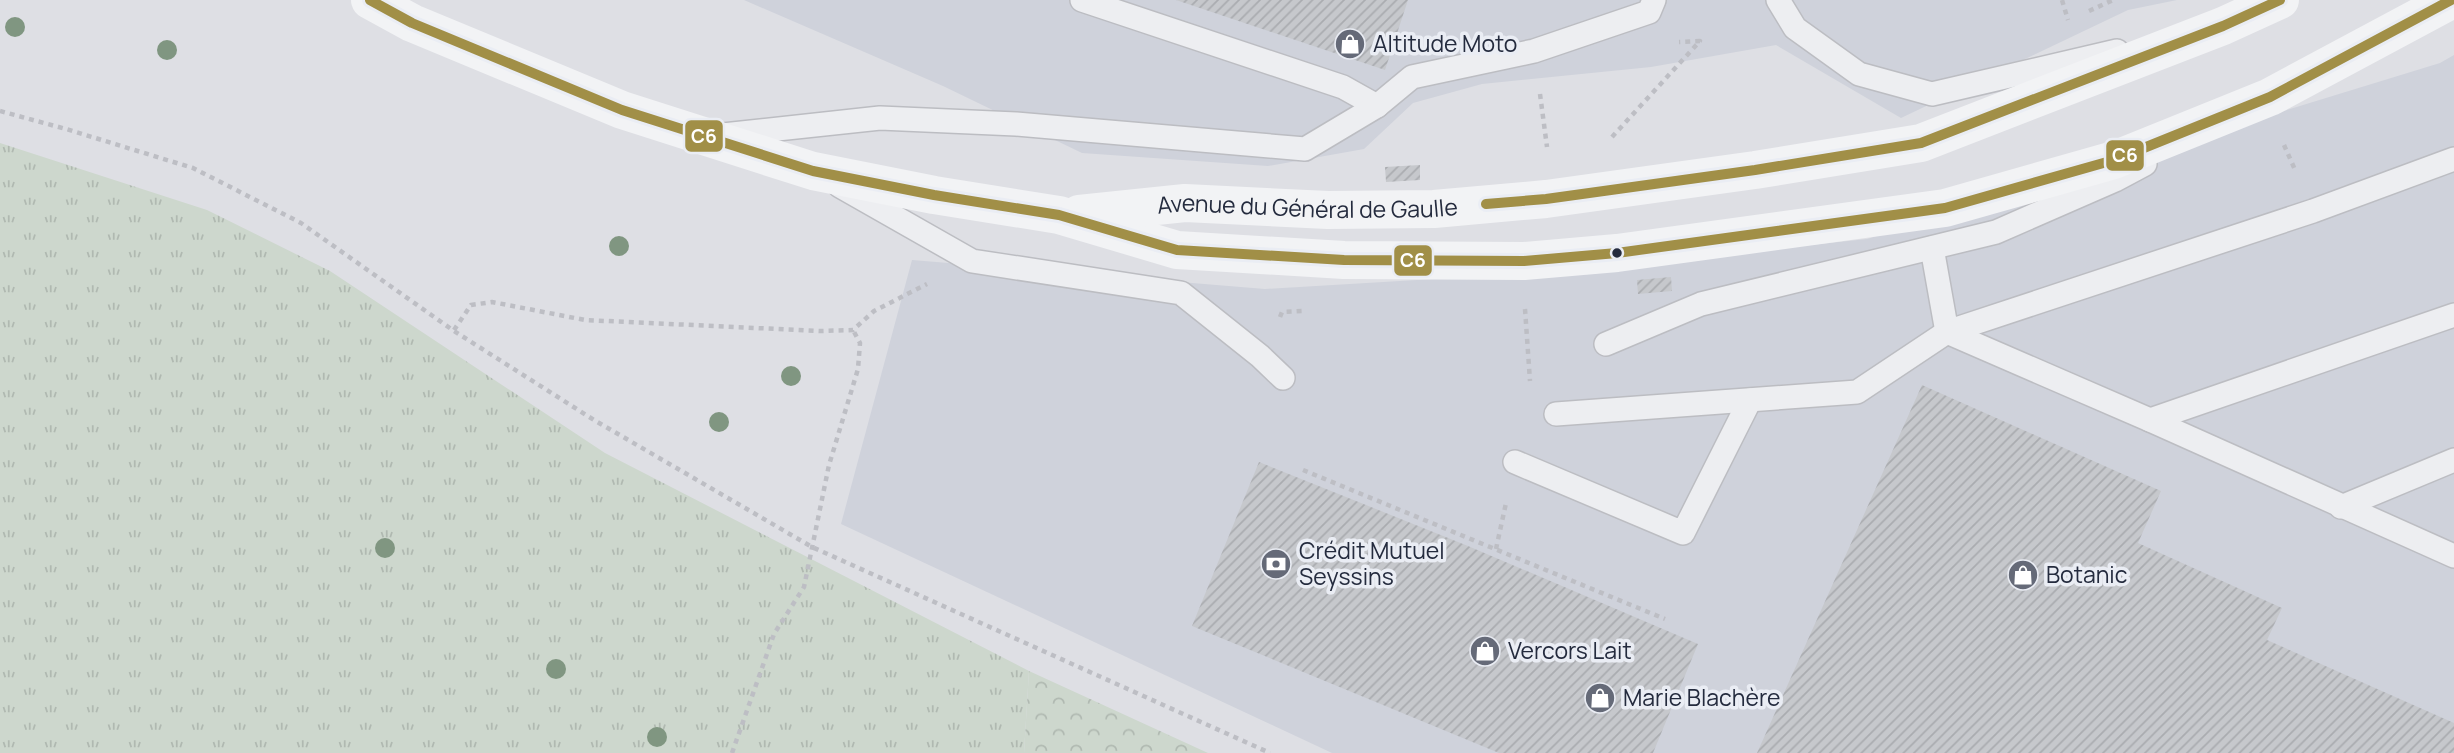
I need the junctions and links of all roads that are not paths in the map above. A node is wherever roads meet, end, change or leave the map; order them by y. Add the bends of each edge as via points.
1 (370, 0) edge
2 (1082, 0) edge
3 (1654, 0) edge
4 (1778, 0) edge
5 (2280, 0) edge
6 (2452, 0) edge
7 (2223, 26) junction
8 (2270, 97) junction
9 (1377, 106) junction
10 (704, 138) junction
11 (2454, 159) edge
12 (813, 171) junction
13 (1059, 215) junction
14 (1933, 248) junction
15 (2454, 315) edge
16 (1947, 332) junction
17 (1606, 344) dead end
18 (1283, 378) dead end
19 (1750, 400) junction
20 (1556, 414) dead end
21 (2150, 420) junction
22 (2454, 460) edge
23 (1516, 462) dead end
24 (2341, 507) junction
25 (2454, 556) edge

1 - 10 main road, Avenue du Général de Gaulle via 412,23 551,82
2 - 9 lane via 1343,87
3 - 9 lane via 1649,12 1534,51 1412,77
4 - 7 lane via 1795,28 1859,74 1932,94
5 - 7 main road, Avenue du Général de Gaulle
6 - 8 main road, Avenue du Général de Gaulle
7 - 13 main road, Avenue du Général de Gaulle via 1921,142 1755,170 1546,199 1434,209 1185,204
8 - 13 main road, Avenue du Général de Gaulle via 2114,160 1945,208 1617,253 1510,261 1344,260 1177,250
8 - 14 lane via 2115,180 1996,232
9 - 10 lane via 1306,149 1016,124 880,118
10 - 12 main road, Avenue du Général de Gaulle
11 - 16 lane via 2314,211
12 - 13 main road, Avenue du Général de Gaulle
12 - 18 lane via 971,261 1181,293
14 - 16 lane
14 - 17 lane via 1701,304
15 - 21 lane
16 - 19 lane via 1857,392
16 - 21 lane
19 - 20 lane
19 - 23 lane via 1683,533
21 - 24 lane
22 - 24 lane
24 - 25 lane

